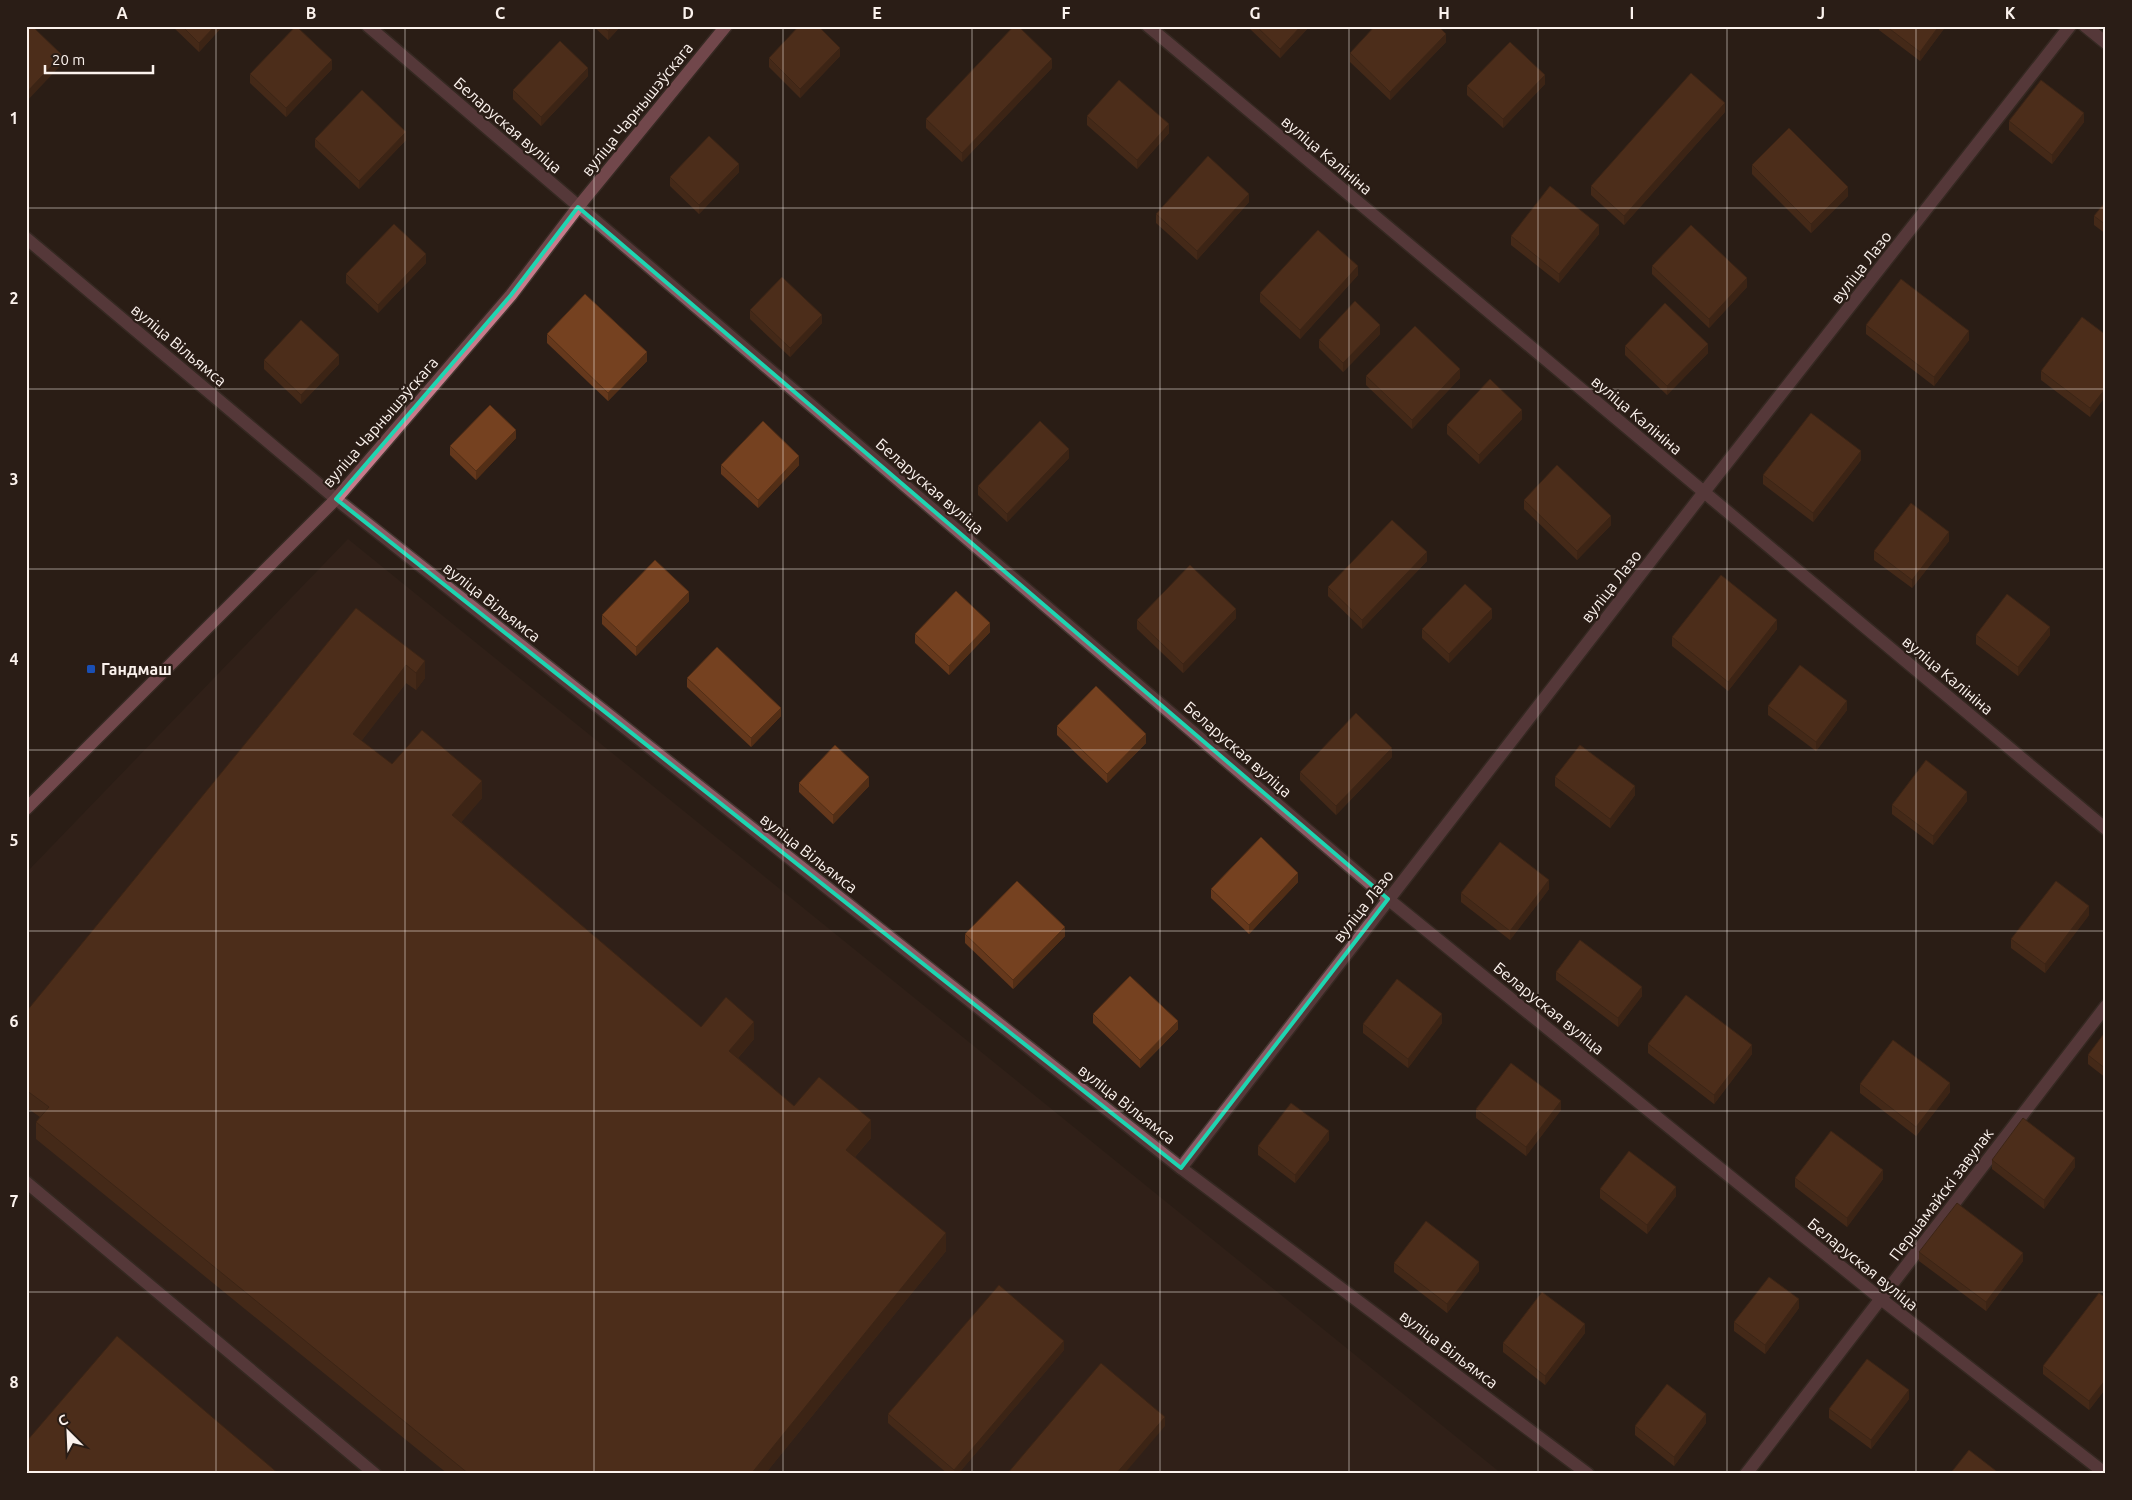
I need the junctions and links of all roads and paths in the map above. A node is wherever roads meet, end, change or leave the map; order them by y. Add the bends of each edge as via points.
1 (368, 26) edge
2 (726, 26) edge
3 (1148, 26) edge
4 (2070, 26) edge
5 (2086, 26) edge
6 (2106, 43) edge
7 (578, 207) junction
8 (26, 238) edge
9 (1704, 492) junction
10 (336, 499) junction
11 (26, 809) edge
12 (2106, 829) edge
13 (1388, 899) junction
14 (2106, 1006) edge
15 (1181, 1168) junction
16 (26, 1182) edge
17 (1881, 1300) junction
18 (1584, 1473) edge
19 (375, 1474) edge
20 (1746, 1474) edge
21 (2106, 1474) edge

1 - 7 street, Беларуская вуліца
2 - 7 main road, вуліца Чарнышэўскага
3 - 9 street, вуліца Калініна
4 - 9 street, вуліца Лазо
5 - 6 street
7 - 10 main road, вуліца Чарнышэўскага via 511,295
7 - 13 street, Беларуская вуліца
8 - 10 street, вуліца Вільямса
9 - 12 street, вуліца Калініна
9 - 13 street, вуліца Лазо
10 - 11 main road, вуліца Чарнышэўскага
10 - 15 street, вуліца Вільямса
13 - 15 street, вуліца Лазо
13 - 17 street, Беларуская вуліца
14 - 17 street, Першамайскі завулак
15 - 18 street, вуліца Вільямса
16 - 19 street
17 - 20 street, Першамайскі завулак
17 - 21 street, Беларуская вуліца

